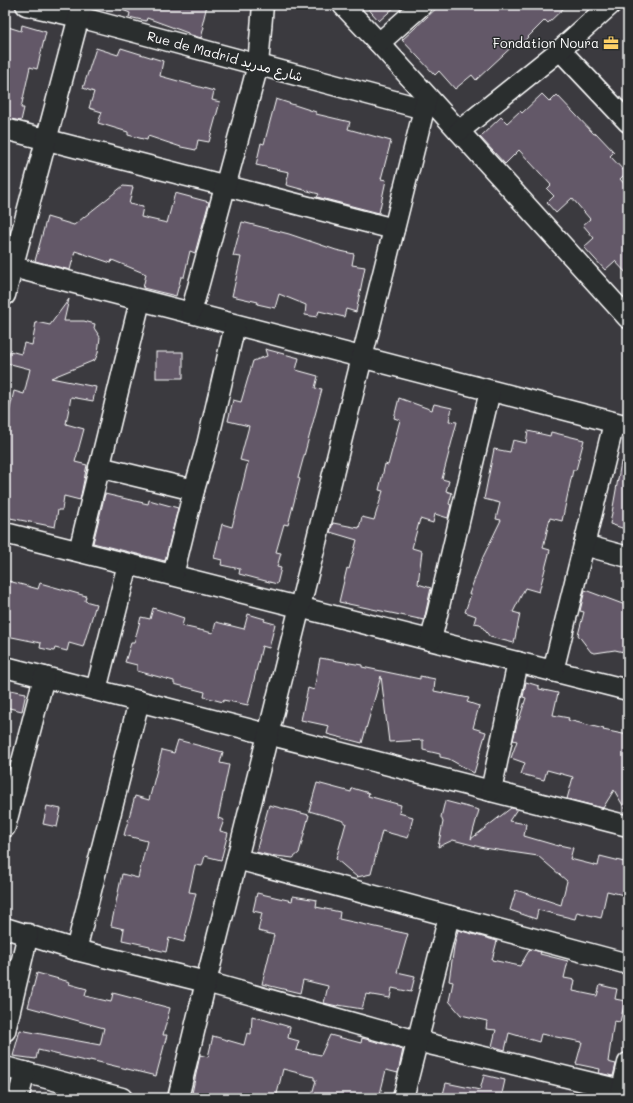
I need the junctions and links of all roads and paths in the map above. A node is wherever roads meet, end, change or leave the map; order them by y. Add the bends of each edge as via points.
1 (26, 5) edge
2 (263, 5) edge
3 (343, 5) edge
4 (422, 5) edge
5 (610, 5) edge
6 (81, 11) edge
7 (379, 43) junction
8 (560, 50) junction
9 (258, 65) junction
10 (425, 103) junction
11 (628, 122) edge
12 (5, 129) edge
13 (459, 131) junction
14 (46, 140) junction
15 (226, 186) junction
16 (394, 229) junction
17 (9, 266) edge
18 (5, 295) edge
19 (140, 300) junction
20 (191, 313) junction
21 (628, 318) edge
22 (235, 325) junction
23 (362, 358) junction
24 (490, 391) junction
25 (621, 424) edge
26 (99, 466) junction
27 (194, 490) junction
28 (5, 533) edge
29 (584, 545) junction
30 (79, 551) junction
31 (628, 557) edge
32 (128, 564) junction
33 (173, 575) junction
34 (300, 607) junction
35 (431, 640) junction
36 (518, 662) junction
37 (5, 667) edge
38 (553, 671) junction
39 (44, 677) junction
40 (96, 690) junction
41 (628, 690) edge
42 (139, 701) junction
43 (268, 734) junction
44 (491, 791) junction
45 (628, 826) edge
46 (5, 827) edge
47 (237, 860) junction
48 (449, 916) junction
49 (5, 928) edge
50 (28, 934) junction
51 (76, 950) junction
52 (628, 964) edge
53 (206, 982) junction
54 (5, 1031) edge
55 (417, 1041) junction
56 (628, 1063) edge
57 (5, 1067) edge
58 (24, 1072) junction
59 (621, 1094) edge
60 (110, 1097) edge
61 (18, 1098) edge
62 (178, 1098) edge
63 (403, 1098) edge

1 - 6 street, Rue de Madrid شارع مدريد
2 - 9 street
3 - 7 street
4 - 7 street
5 - 8 street
6 - 9 street, Rue de Madrid شارع مدريد
6 - 14 street
7 - 10 street
8 - 11 street
8 - 13 street
9 - 10 street, Rue de Madrid شارع مدريد
9 - 15 street
10 - 13 street
10 - 16 street
12 - 14 street
13 - 21 street
14 - 15 street
14 - 17 street
15 - 16 street
15 - 20 street
16 - 23 street
17 - 18 street
17 - 19 street
19 - 20 street
19 - 26 street
20 - 22 street
22 - 23 street
22 - 27 street
23 - 24 street
23 - 34 street
24 - 25 street
24 - 35 street
25 - 29 street
26 - 27 street
26 - 30 street
27 - 33 street
28 - 30 street
29 - 31 street
29 - 38 street
30 - 32 street
32 - 33 street
32 - 40 street
33 - 34 street
34 - 35 street
34 - 43 street
35 - 36 street
36 - 38 street
36 - 44 street
37 - 39 street
38 - 41 street
39 - 40 street
39 - 46 street
40 - 42 street
42 - 43 street
42 - 51 street
43 - 44 street
43 - 47 street
44 - 45 street
47 - 48 street
47 - 53 street
48 - 52 street
48 - 55 street
49 - 50 street
50 - 51 street
50 - 54 street
51 - 53 street
53 - 55 street
53 - 62 street
55 - 59 street
55 - 63 street
56 - 59 street
57 - 58 street
58 - 60 street
58 - 61 street

